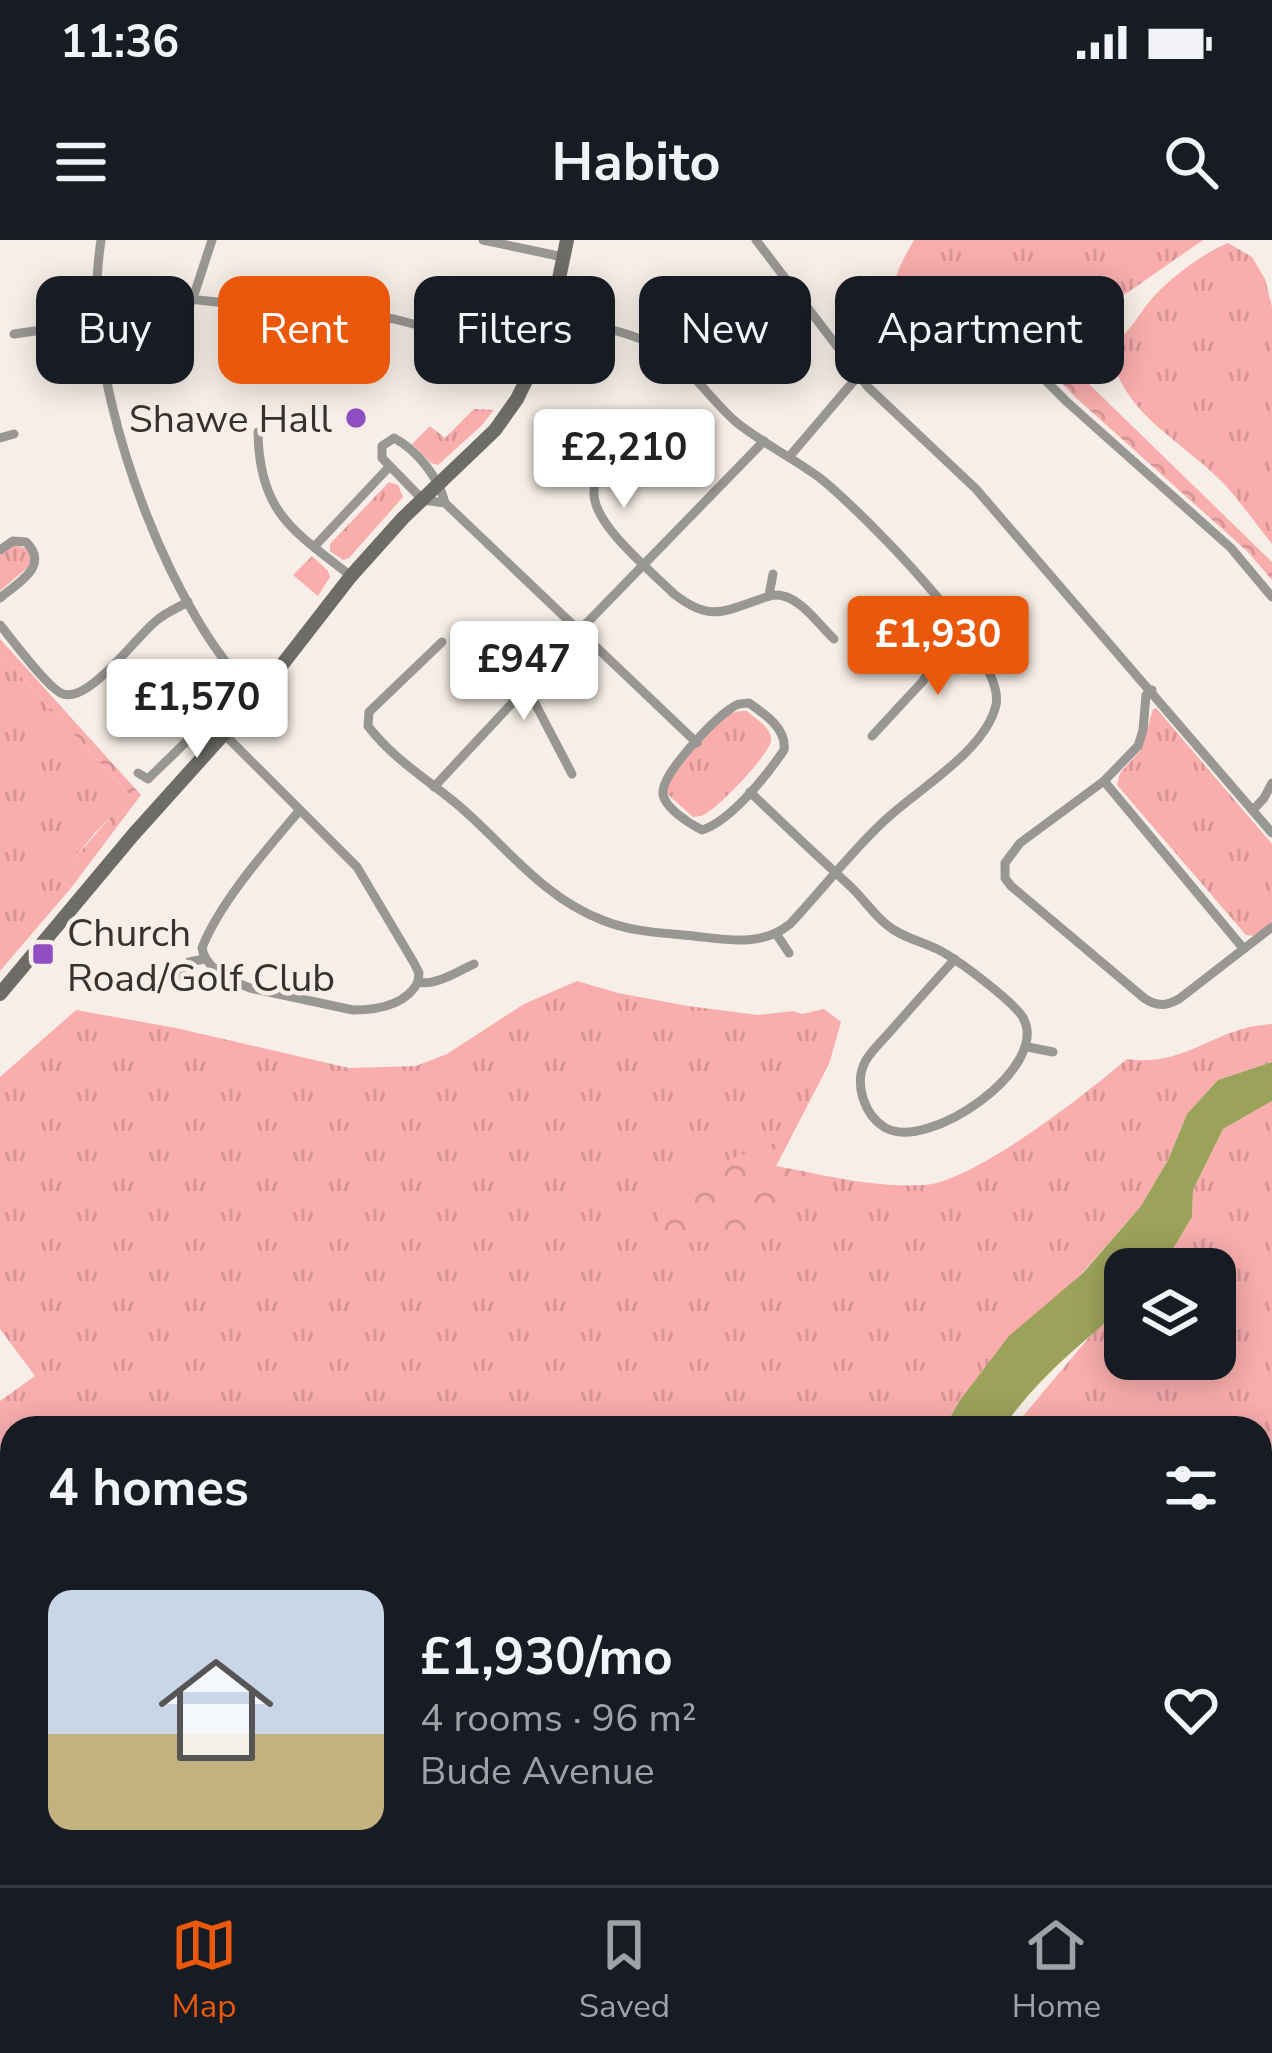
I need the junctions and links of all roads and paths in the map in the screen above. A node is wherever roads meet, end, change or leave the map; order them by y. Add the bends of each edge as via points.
1 (100, 240) edge
2 (212, 240) edge
3 (483, 240) edge
4 (567, 240) edge
5 (760, 242) edge
6 (563, 257) junction
7 (97, 276) edge
8 (559, 276) edge
9 (194, 292) edge
10 (194, 301) edge
11 (414, 324) edge
12 (36, 331) edge
13 (14, 334) dead end
14 (835, 344) edge
15 (110, 384) edge
16 (525, 384) edge
17 (697, 384) edge
18 (851, 384) edge
19 (866, 384) edge
20 (1050, 384) edge
21 (258, 433) dead end
22 (14, 434) dead end
23 (0, 438) edge
24 (764, 441) junction
25 (616, 451) dead end
26 (789, 457) junction
27 (389, 467) junction
28 (440, 484) junction
29 (423, 500) junction
30 (445, 503) junction
31 (314, 547) junction
32 (0, 550) edge
33 (645, 565) junction
34 (772, 574) dead end
35 (351, 576) junction
36 (769, 596) junction
37 (1272, 597) edge
38 (0, 598) edge
39 (188, 602) junction
40 (0, 625) edge
41 (958, 626) junction
42 (580, 630) junction
43 (834, 639) dead end
44 (442, 642) dead end
45 (232, 672) junction
46 (527, 688) junction
47 (1152, 690) junction
48 (257, 697) junction
49 (224, 735) junction
50 (872, 736) dead end
51 (697, 742) junction
52 (137, 773) dead end
53 (572, 774) dead end
54 (1104, 781) junction
55 (1272, 783) edge
56 (434, 787) junction
57 (750, 792) junction
58 (1253, 810) junction
59 (299, 811) junction
60 (1272, 833) edge
61 (836, 874) junction
62 (1272, 927) edge
63 (777, 934) junction
64 (1243, 948) junction
65 (789, 953) dead end
66 (204, 958) junction
67 (955, 959) junction
68 (474, 964) dead end
69 (418, 982) junction
70 (172, 983) dead end
71 (0, 994) edge
72 (1028, 1047) junction
73 (1053, 1052) dead end

1 - 7 street
2 - 9 street
3 - 6 street
4 - 6 main road
5 - 14 street
6 - 8 main road
10 - 11 street
12 - 13 street
15 - 39 street via 136,484
16 - 28 main road via 495,430
17 - 24 street
18 - 26 street
19 - 47 street via 976,489
20 - 37 street via 1231,548
21 - 31 street via 274,508
22 - 23 street
24 - 26 street
24 - 33 street
25 - 33 street via 593,492 597,511
26 - 41 street via 867,519
27 - 28 street via 380,452 394,438
27 - 29 street
27 - 31 street
28 - 29 main road
28 - 30 street
29 - 30 street
29 - 35 main road
30 - 42 street
31 - 35 street
32 - 38 street via 19,540 36,559
33 - 36 street via 708,613
33 - 42 street
34 - 36 street
35 - 48 main road
36 - 43 street via 788,597
39 - 40 street via 72,695 53,688
39 - 45 street
41 - 50 street via 923,681
41 - 61 street via 993,680 996,709 972,745 882,822
42 - 46 street
42 - 51 street
44 - 56 street via 369,712 367,724
45 - 48 street
45 - 52 street via 217,704 166,761 148,779
46 - 53 street
46 - 56 street
47 - 54 street via 1138,746
47 - 58 street
48 - 49 main road
49 - 59 street
49 - 71 main road
51 - 57 street via 672,770 666,803 702,830
51 - 57 street via 739,704 783,733 784,750
54 - 64 street
54 - 64 street via 1010,854 1004,871 1012,886 1152,1003 1180,999
55 - 58 street
56 - 63 street via 532,877 603,921 714,939
57 - 61 street
58 - 60 street
59 - 66 street via 221,913
59 - 69 street via 370,887
61 - 63 street
61 - 67 street via 890,928
62 - 64 street
63 - 65 street
66 - 69 street via 250,988 353,1010 392,1004
66 - 70 street via 189,962
67 - 72 street via 1016,1008
67 - 72 street via 865,1062 860,1088 872,1115 898,1133 944,1123 1006,1078
68 - 69 street
72 - 73 street

